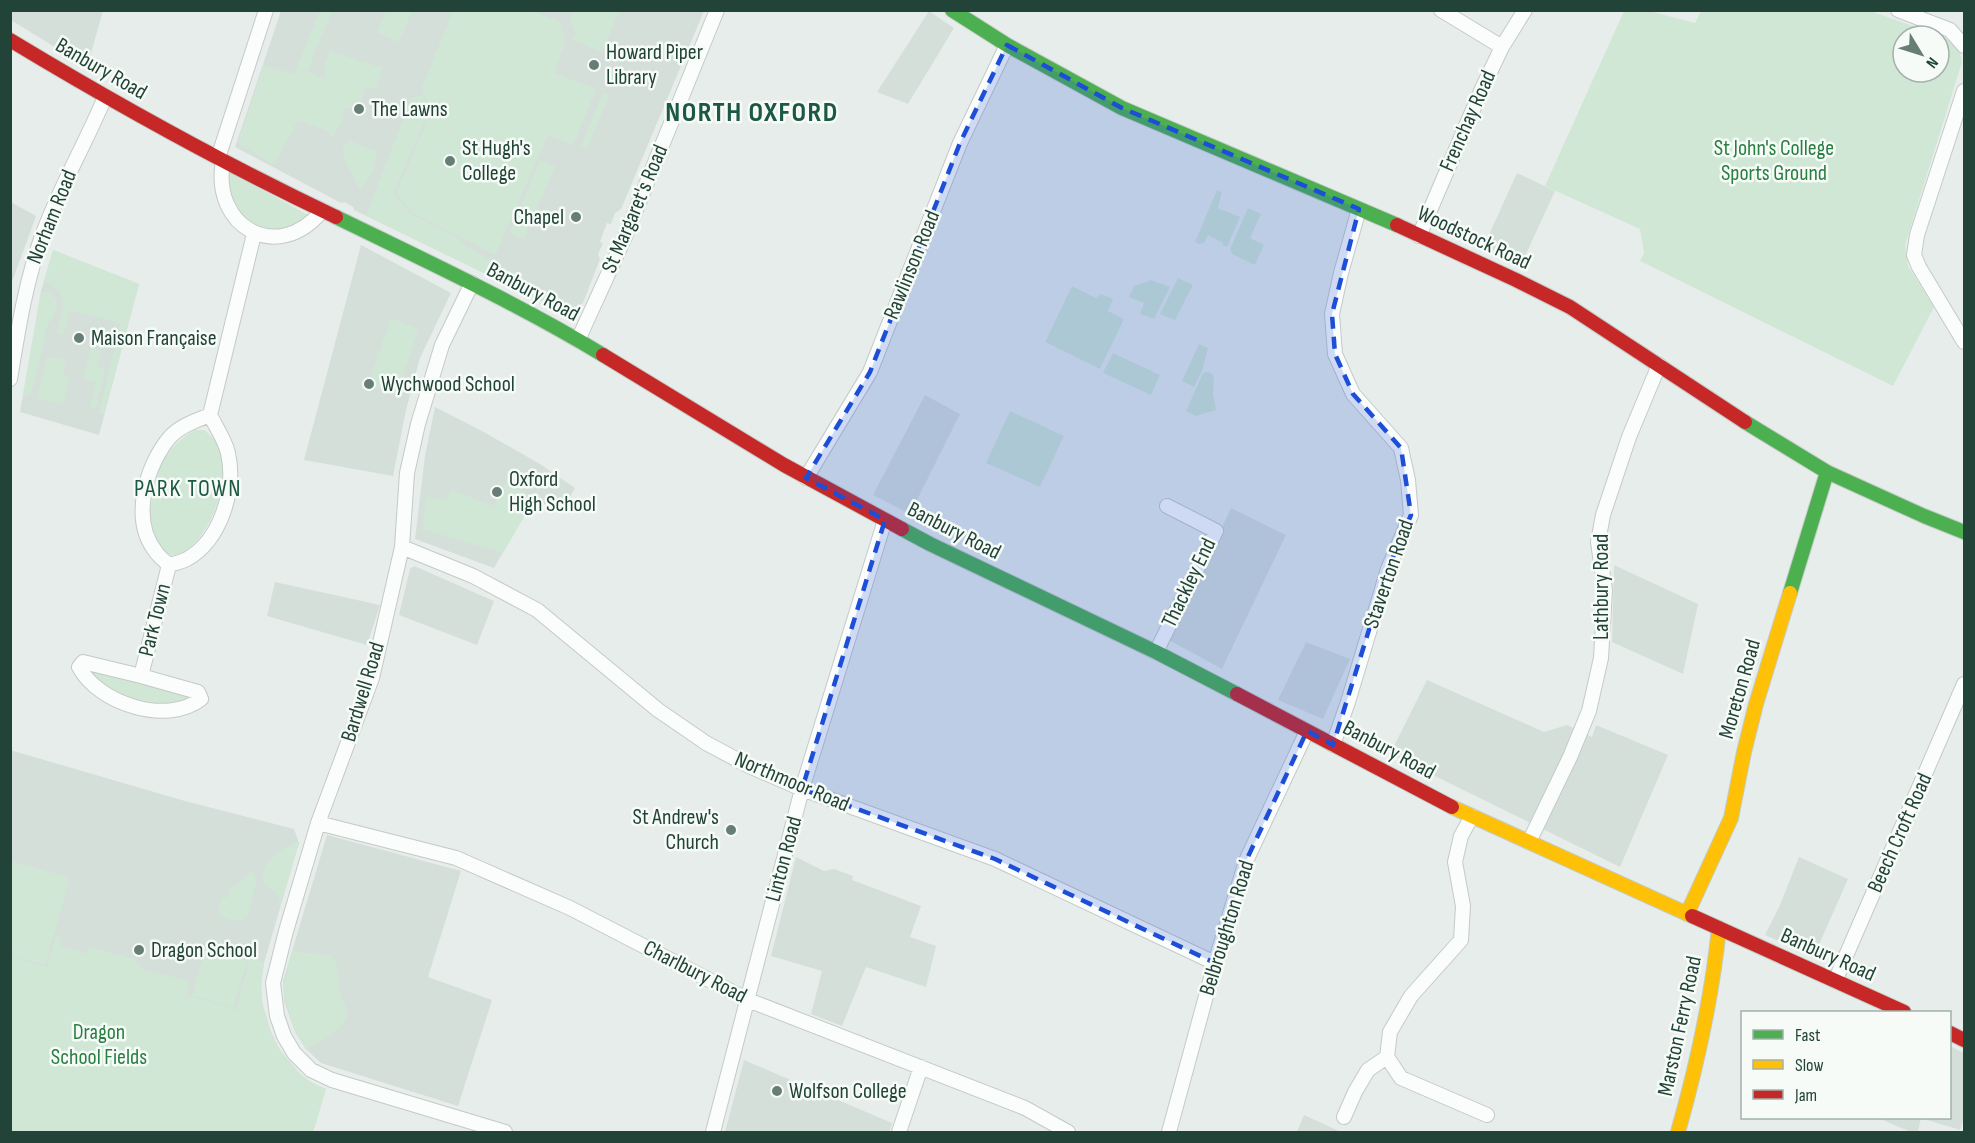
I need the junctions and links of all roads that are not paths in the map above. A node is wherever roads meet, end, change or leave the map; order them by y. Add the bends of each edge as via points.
1 (266, 10) edge
2 (717, 10) edge
3 (1441, 10) edge
4 (1525, 10) edge
5 (1898, 10) edge
6 (958, 12) edge
7 (10, 40) edge
8 (1964, 44) edge
9 (1007, 45) junction
10 (1502, 47) junction
11 (1965, 91) edge
12 (105, 97) junction
13 (221, 160) junction
14 (1359, 209) junction
15 (321, 212) junction
16 (254, 234) junction
17 (1419, 236) junction
18 (472, 283) junction
19 (17, 301) edge
20 (578, 340) junction
21 (1965, 342) edge
22 (1659, 365) junction
23 (10, 379) edge
24 (210, 415) junction
25 (1827, 472) junction
26 (807, 478) junction
27 (1167, 506) dead end
28 (885, 520) junction
29 (1965, 532) edge
30 (402, 547) junction
31 (169, 565) junction
32 (1156, 652) junction
33 (141, 676) junction
34 (1965, 684) edge
35 (1307, 731) junction
36 (1333, 745) junction
37 (802, 789) junction
38 (1472, 816) junction
39 (318, 823) junction
40 (1529, 842) junction
41 (1687, 914) junction
42 (1719, 928) junction
43 (1215, 963) junction
44 (1835, 981) junction
45 (748, 1000) junction
46 (1902, 1011) edge
47 (1951, 1033) edge
48 (1965, 1040) edge
49 (1387, 1057) junction
50 (921, 1067) junction
51 (1487, 1115) dead end
52 (1344, 1118) dead end
53 (505, 1132) edge
54 (713, 1132) edge
55 (899, 1132) edge
56 (1068, 1132) edge
57 (1169, 1132) edge
58 (1678, 1132) edge

1 - 13 street
2 - 20 street, St Margaret's Road via 624,239
3 - 10 street
4 - 10 street, Frenchay Road
5 - 8 street via 1950,30
6 - 9 main road, Woodstock Road
7 - 12 main road, Banbury Road
9 - 14 main road, Woodstock Road via 1122,108
9 - 26 street, Rawlinson Road via 960,142 870,372
10 - 17 street, Frenchay Road
11 - 21 street via 1917,235 1914,255
12 - 13 main road, Banbury Road
12 - 19 street, Norham Road via 65,181
13 - 15 main road, Banbury Road
13 - 16 street via 225,199 231,214
14 - 17 main road, Woodstock Road
14 - 36 street, Staverton Road via 1332,314 1335,354 1353,394 1401,448 1411,515 1388,568
15 - 16 street via 293,232 274,236
15 - 18 main road, Banbury Road
16 - 24 street
17 - 22 main road, Woodstock Road via 1570,307
18 - 20 main road, Banbury Road
18 - 30 street, Bardwell Road via 442,345 417,424 407,473
19 - 23 street, Norham Road
20 - 26 main road, Banbury Road
22 - 25 main road, Woodstock Road
22 - 40 street, Lathbury Road via 1603,514 1598,542 1605,590 1601,658 1589,711
24 - 31 street, Park Town via 228,452 226,503 216,530 199,551
24 - 31 street, Park Town via 171,435 153,461 145,485 144,524 155,552
25 - 29 main road, Woodstock Road
25 - 41 main road, Moreton Road via 1756,704 1731,818
26 - 28 main road, Banbury Road
27 - 32 street, Thackley End via 1216,531
28 - 32 main road, Banbury Road
28 - 37 street, Linton Road
30 - 37 street, Northmoor Road via 473,576 537,610 658,710 706,743
30 - 39 street, Bardwell Road via 372,678
31 - 33 street, Park Town
32 - 35 main road, Banbury Road
33 - 33 street, Park Town via 198,692 201,699 193,706 171,710 133,707 103,692 84,677 79,667 83,662
34 - 44 street, Beech Croft Road
35 - 36 main road, Banbury Road
35 - 43 street, Belbroughton Road via 1246,861
36 - 38 main road, Banbury Road
37 - 43 street, Northmoor Road via 995,859
37 - 45 street, Linton Road
38 - 40 main road, Banbury Road
38 - 49 street via 1461,836 1455,862 1463,906 1461,940 1411,996 1389,1032
39 - 45 street, Charlbury Road via 456,858 570,909
39 - 53 street, Bardwell Road via 273,982 277,1016 294,1053 311,1070 332,1080
40 - 41 main road, Banbury Road
41 - 42 main road, Banbury Road
42 - 44 main road, Banbury Road
42 - 58 main road, Marston Ferry Road via 1711,994
43 - 57 street, Belbroughton Road
44 - 46 main road, Banbury Road
45 - 50 street, Charlbury Road
45 - 54 street, Linton Road
47 - 48 main road
49 - 51 street via 1401,1078
49 - 52 street via 1368,1070
50 - 55 street
50 - 56 street, Charlbury Road via 1025,1108

